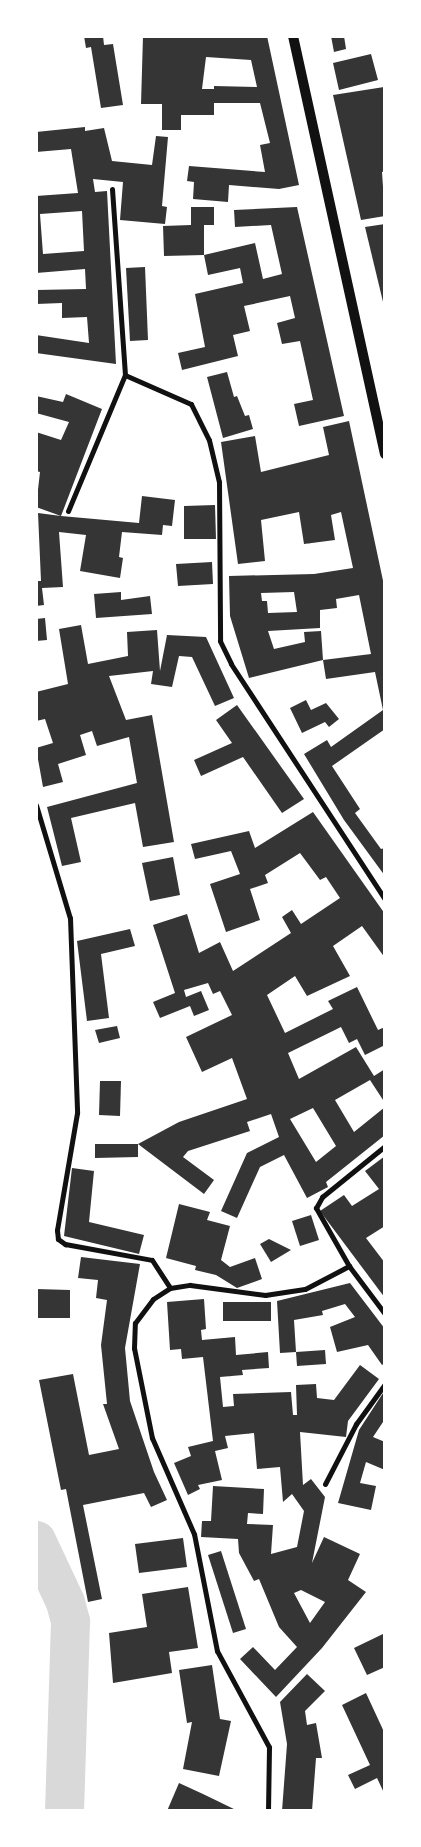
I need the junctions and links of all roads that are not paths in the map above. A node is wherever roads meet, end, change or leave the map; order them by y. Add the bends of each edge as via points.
1 (293, 36) edge
2 (112, 189) dead end
3 (125, 375) junction
4 (385, 454) edge
5 (68, 511) dead end
6 (36, 805) edge
7 (385, 899) edge
8 (385, 1146) edge
9 (349, 1266) junction
10 (170, 1288) junction
11 (385, 1314) edge
12 (385, 1384) edge
13 (325, 1484) dead end
14 (268, 1811) edge

1 - 4 main road
2 - 3 street
3 - 5 street
3 - 7 street via 191,404 205,433 220,482 220,641
6 - 10 street via 70,918 77,1112 58,1239 65,1244 152,1260
8 - 9 street via 322,1197 316,1208
9 - 10 street via 305,1289 265,1295 190,1285
9 - 11 street
10 - 14 street via 153,1299 135,1323 134,1348 152,1438 194,1534 217,1651 269,1747
12 - 13 street via 356,1424

